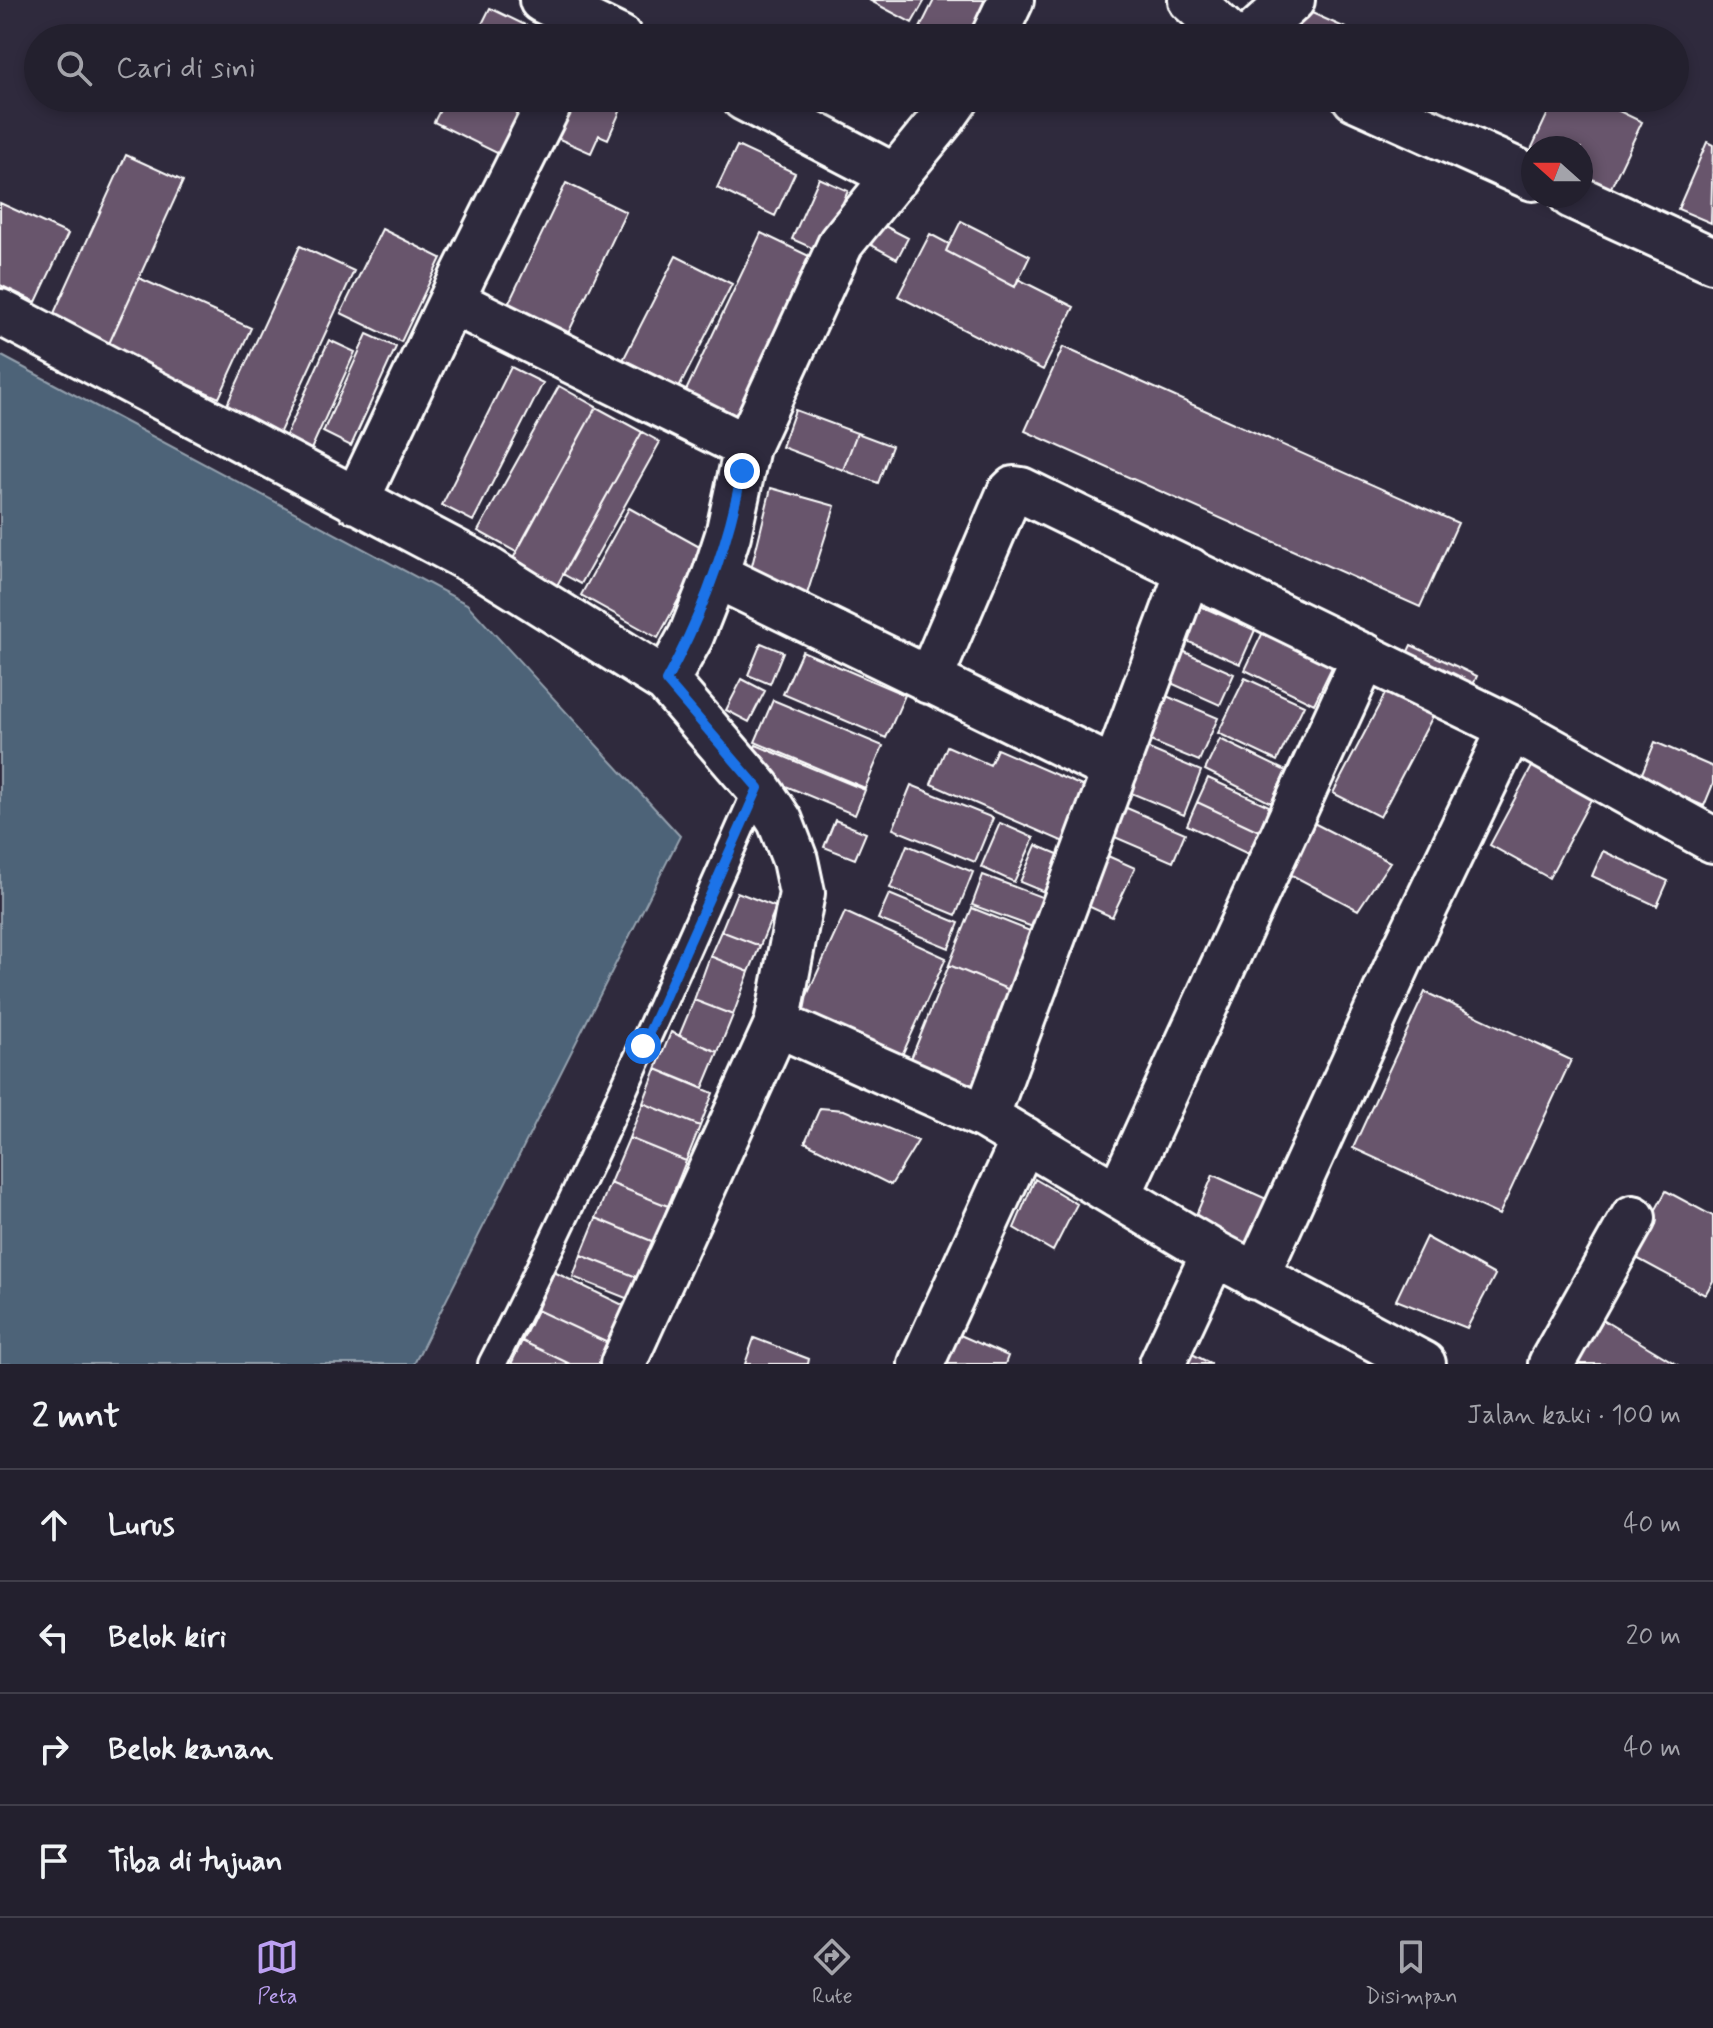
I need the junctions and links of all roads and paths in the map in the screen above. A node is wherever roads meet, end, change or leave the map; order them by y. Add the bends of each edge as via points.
1 (542, 0) edge
2 (1011, 0) edge
3 (1191, 0) edge
4 (1292, 0) edge
5 (596, 24) edge
6 (1000, 24) edge
7 (1217, 24) edge
8 (1265, 24) edge
9 (545, 112) edge
10 (771, 112) edge
11 (946, 112) edge
12 (1386, 112) edge
13 (1521, 173) edge
14 (896, 177) junction
15 (1593, 206) edge
16 (1713, 260) edge
17 (451, 301) junction
18 (0, 312) edge
19 (747, 447) junction
20 (356, 501) junction
21 (1189, 570) junction
22 (715, 575) junction
23 (1365, 656) junction
24 (666, 681) junction
25 (929, 681) junction
26 (1511, 728) junction
27 (1115, 770) junction
28 (758, 788) junction
29 (1713, 840) edge
30 (777, 1024) junction
31 (986, 1117) junction
32 (1024, 1139) junction
33 (1118, 1196) junction
34 (1633, 1218) dead end
35 (1214, 1253) junction
36 (1256, 1277) junction
37 (1406, 1360) edge
38 (492, 1364) edge
39 (623, 1364) edge
40 (921, 1364) edge
41 (1162, 1364) edge
42 (1551, 1364) edge

1 - 5 street
2 - 6 street
3 - 7 street
4 - 8 street
9 - 17 street
10 - 14 street
11 - 14 street
12 - 13 street
14 - 19 street via 841,243
15 - 16 street
17 - 19 street
17 - 20 street
18 - 20 street
19 - 22 street
20 - 24 street via 482,566
21 - 23 street
21 - 25 street via 1014,489
21 - 27 street
22 - 24 street
22 - 25 street
23 - 26 street
23 - 33 street
24 - 28 street
25 - 27 street
26 - 29 street
26 - 36 street
27 - 31 street
28 - 30 street via 780,821 802,893
28 - 38 lane
30 - 31 street
30 - 39 street
31 - 32 street
32 - 33 street
32 - 40 street
33 - 35 street
34 - 42 street
35 - 36 street
35 - 41 street
36 - 37 street

